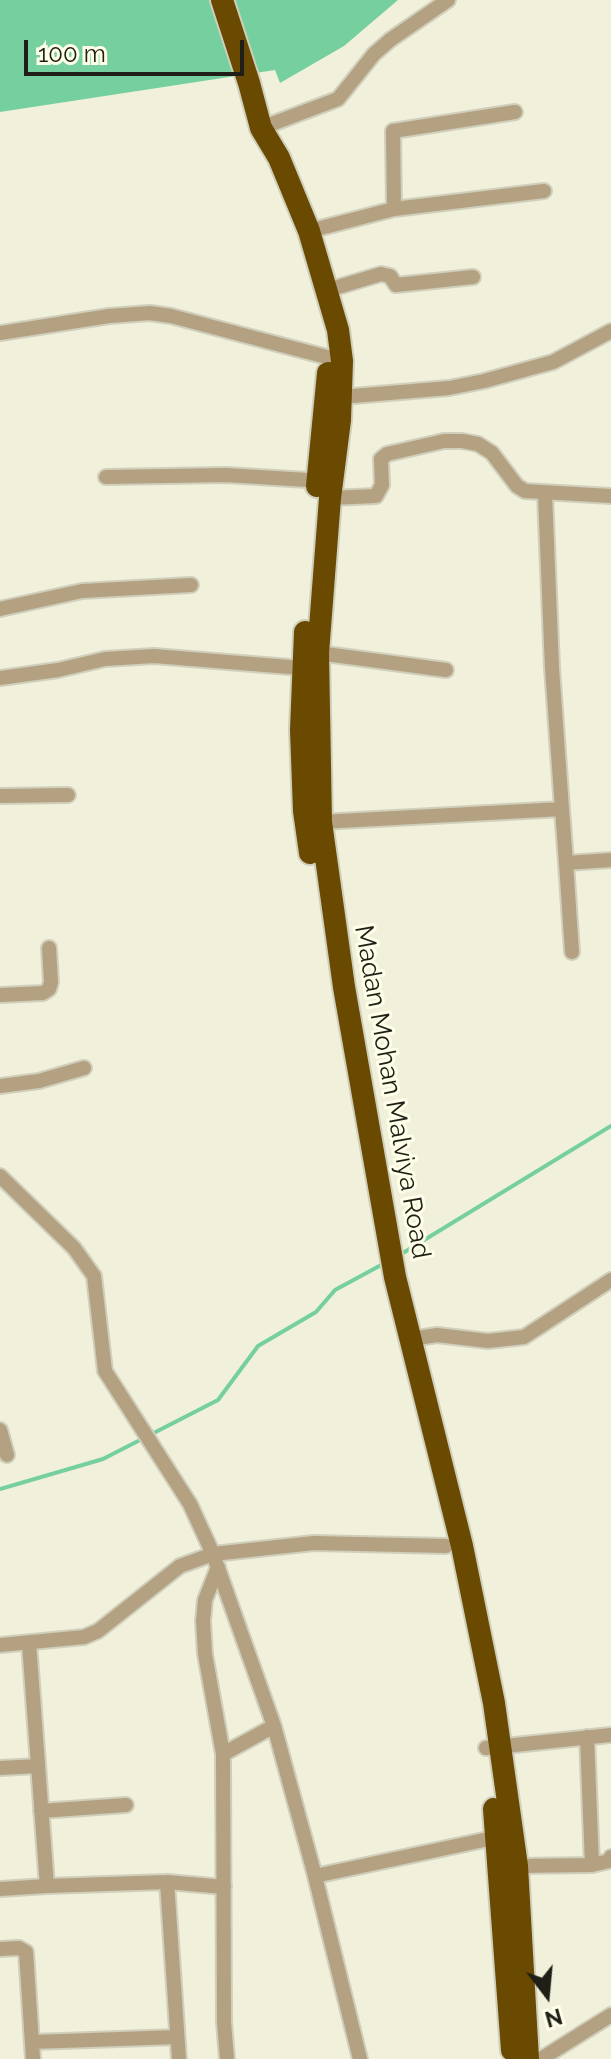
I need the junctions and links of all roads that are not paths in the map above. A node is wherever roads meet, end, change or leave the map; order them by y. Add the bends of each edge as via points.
1 (222, 0) edge
2 (448, 0) edge
3 (515, 112) dead end
4 (263, 133) junction
5 (544, 191) dead end
6 (394, 209) junction
7 (309, 231) junction
8 (473, 277) dead end
9 (328, 290) junction
10 (611, 331) edge
11 (0, 333) edge
12 (336, 359) junction
13 (341, 397) junction
14 (106, 477) dead end
15 (326, 487) junction
16 (545, 494) junction
17 (611, 496) edge
18 (191, 585) dead end
19 (0, 609) edge
20 (310, 661) junction
21 (446, 670) dead end
22 (0, 678) edge
23 (68, 795) dead end
24 (0, 796) edge
25 (562, 809) junction
26 (321, 822) junction
27 (611, 860) edge
28 (566, 863) junction
29 (49, 948) dead end
30 (572, 952) dead end
31 (0, 995) edge
32 (84, 1068) dead end
33 (0, 1086) edge
34 (0, 1176) edge
35 (380, 1228) junction
36 (391, 1279) junction
37 (611, 1280) edge
38 (411, 1339) junction
39 (0, 1430) edge
40 (7, 1455) dead end
41 (446, 1546) junction
42 (216, 1561) junction
43 (29, 1643) junction
44 (0, 1645) edge
45 (274, 1726) junction
46 (611, 1735) edge
47 (587, 1737) junction
48 (493, 1747) junction
49 (223, 1754) junction
50 (38, 1766) junction
51 (0, 1768) edge
52 (126, 1805) dead end
53 (41, 1811) junction
54 (498, 1837) junction
55 (611, 1857) edge
56 (592, 1865) junction
57 (517, 1866) junction
58 (315, 1876) junction
59 (167, 1882) junction
60 (47, 1886) junction
61 (224, 1887) junction
62 (0, 1889) edge
63 (0, 1949) edge
64 (611, 2015) edge
65 (177, 2037) junction
66 (32, 2042) junction
67 (33, 2059) edge
68 (179, 2059) edge
69 (227, 2059) edge
70 (360, 2059) edge
71 (513, 2059) edge
72 (528, 2059) edge
73 (541, 2059) edge

1 - 4 highway, Madan Mohan Malviya Road
2 - 4 street via 382,47 338,99
3 - 6 street via 393,131
4 - 7 highway, Madan Mohan Malviya Road
4 - 12 highway, Madan Mohan Malviya Road
5 - 6 street
6 - 7 street
7 - 9 highway, Madan Mohan Malviya Road
8 - 9 street via 396,285 381,274
9 - 12 highway, Madan Mohan Malviya Road via 338,330
10 - 13 street via 553,362 484,381
11 - 12 street via 150,313
12 - 13 highway, Madan Mohan Malviya Road
12 - 15 highway, Madan Mohan Malviya Road
13 - 15 highway, Madan Mohan Malviya Road
14 - 15 street via 226,475
15 - 16 street via 376,496 382,485 381,459 387,454 462,441 492,453 517,486
15 - 20 highway, Madan Mohan Malviya Road
16 - 17 street
16 - 25 street
18 - 19 street via 82,591
20 - 21 street
20 - 22 street via 154,656
20 - 26 highway, Madan Mohan Malviya Road
20 - 35 highway, Madan Mohan Malviya Road via 304,811 334,1007
23 - 24 street
25 - 26 street
25 - 28 street
26 - 35 highway, Madan Mohan Malviya Road
27 - 28 street
28 - 30 street
29 - 31 street via 49,989
32 - 33 street
34 - 42 street via 74,1248 94,1276 105,1371 190,1504
35 - 36 highway, Madan Mohan Malviya Road
36 - 38 highway, Madan Mohan Malviya Road
36 - 41 highway, Madan Mohan Malviya Road
37 - 38 street via 524,1337
38 - 48 highway, Madan Mohan Malviya Road via 494,1703
39 - 40 street
41 - 42 street via 314,1543
41 - 48 highway, Madan Mohan Malviya Road
42 - 43 street via 180,1566 98,1631
42 - 45 street
42 - 49 street via 203,1621
43 - 44 street
43 - 50 street
45 - 49 street
45 - 58 street
46 - 47 street
47 - 48 street
47 - 56 street
48 - 54 highway, Madan Mohan Malviya Road
48 - 57 highway, Madan Mohan Malviya Road
49 - 61 street
50 - 51 street
50 - 53 street
52 - 53 street
53 - 60 street
54 - 58 street
54 - 71 highway, Madan Mohan Malviya Road
55 - 56 street
56 - 57 street
57 - 72 highway, Madan Mohan Malviya Road
58 - 70 street
59 - 60 street
59 - 61 street
59 - 65 street
60 - 62 street
61 - 69 street
63 - 66 street via 26,1952
64 - 73 street
65 - 66 street
65 - 68 street
66 - 67 street

